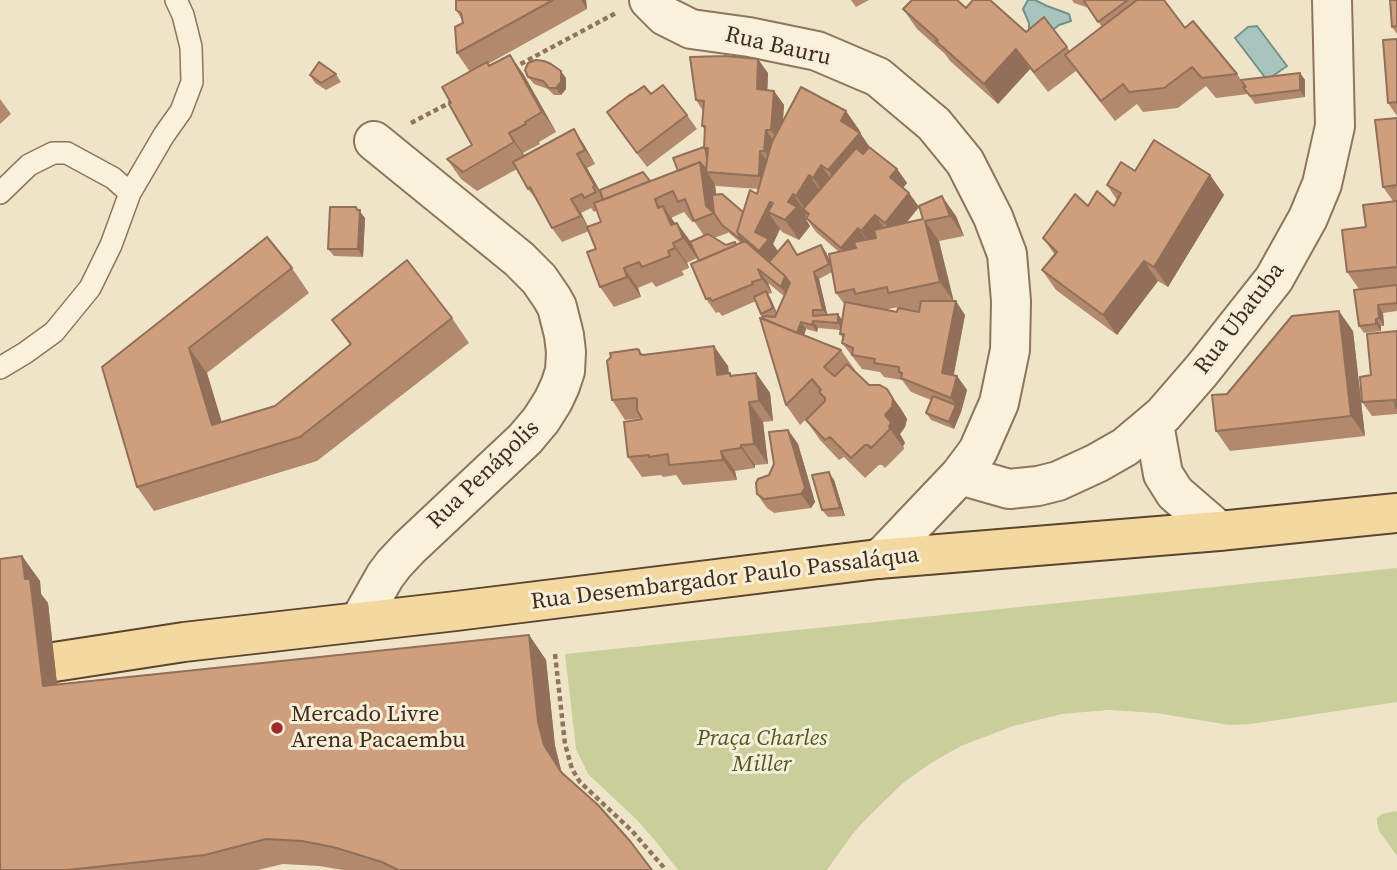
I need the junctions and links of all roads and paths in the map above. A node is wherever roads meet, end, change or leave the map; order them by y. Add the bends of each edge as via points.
1 (176, 0) edge
2 (649, 0) edge
3 (1331, 1) edge
4 (609, 17) dead end
5 (512, 69) edge
6 (464, 95) edge
7 (422, 118) dead end
8 (374, 141) dead end
9 (0, 193) edge
10 (130, 193) junction
11 (0, 368) edge
12 (1154, 424) junction
13 (960, 475) junction
14 (1397, 513) edge
15 (1219, 531) junction
16 (934, 555) junction
17 (878, 559) junction
18 (359, 622) junction
19 (555, 654) dead end
20 (54, 662) dead end
21 (666, 870) edge

1 - 10 lane via 191,47 192,82 181,111
2 - 13 street, Rua Bauru via 664,16 691,29 817,51 878,77 934,124 965,162 1007,254 1011,301 1010,350 999,403 978,451
3 - 12 street, Rua Ubatuba via 1335,126 1322,184 1308,218 1274,279
4 - 5 path
6 - 7 path
8 - 18 street, Rua Penápolis via 539,279 557,307 566,352 560,386 541,420 394,564
9 - 10 lane via 29,165 53,153 67,153 113,178
10 - 11 lane via 90,288 54,332
12 - 13 street, Rua Ubatuba via 1125,447 1058,481 1009,489
12 - 15 street via 1163,474 1175,493
13 - 16 street, Rua Bauru
13 - 17 street, Rua Bauru
14 - 15 main road, Rua Desembargador Paulo Passaláqua
15 - 16 main road, Rua Desembargador Paulo Passaláqua
16 - 17 main road, Rua Desembargador Paulo Passaláqua
17 - 18 main road, Rua Desembargador Paulo Passaláqua
18 - 20 main road, Rua Desembargador Paulo Passaláqua
19 - 21 path via 572,768 580,782

